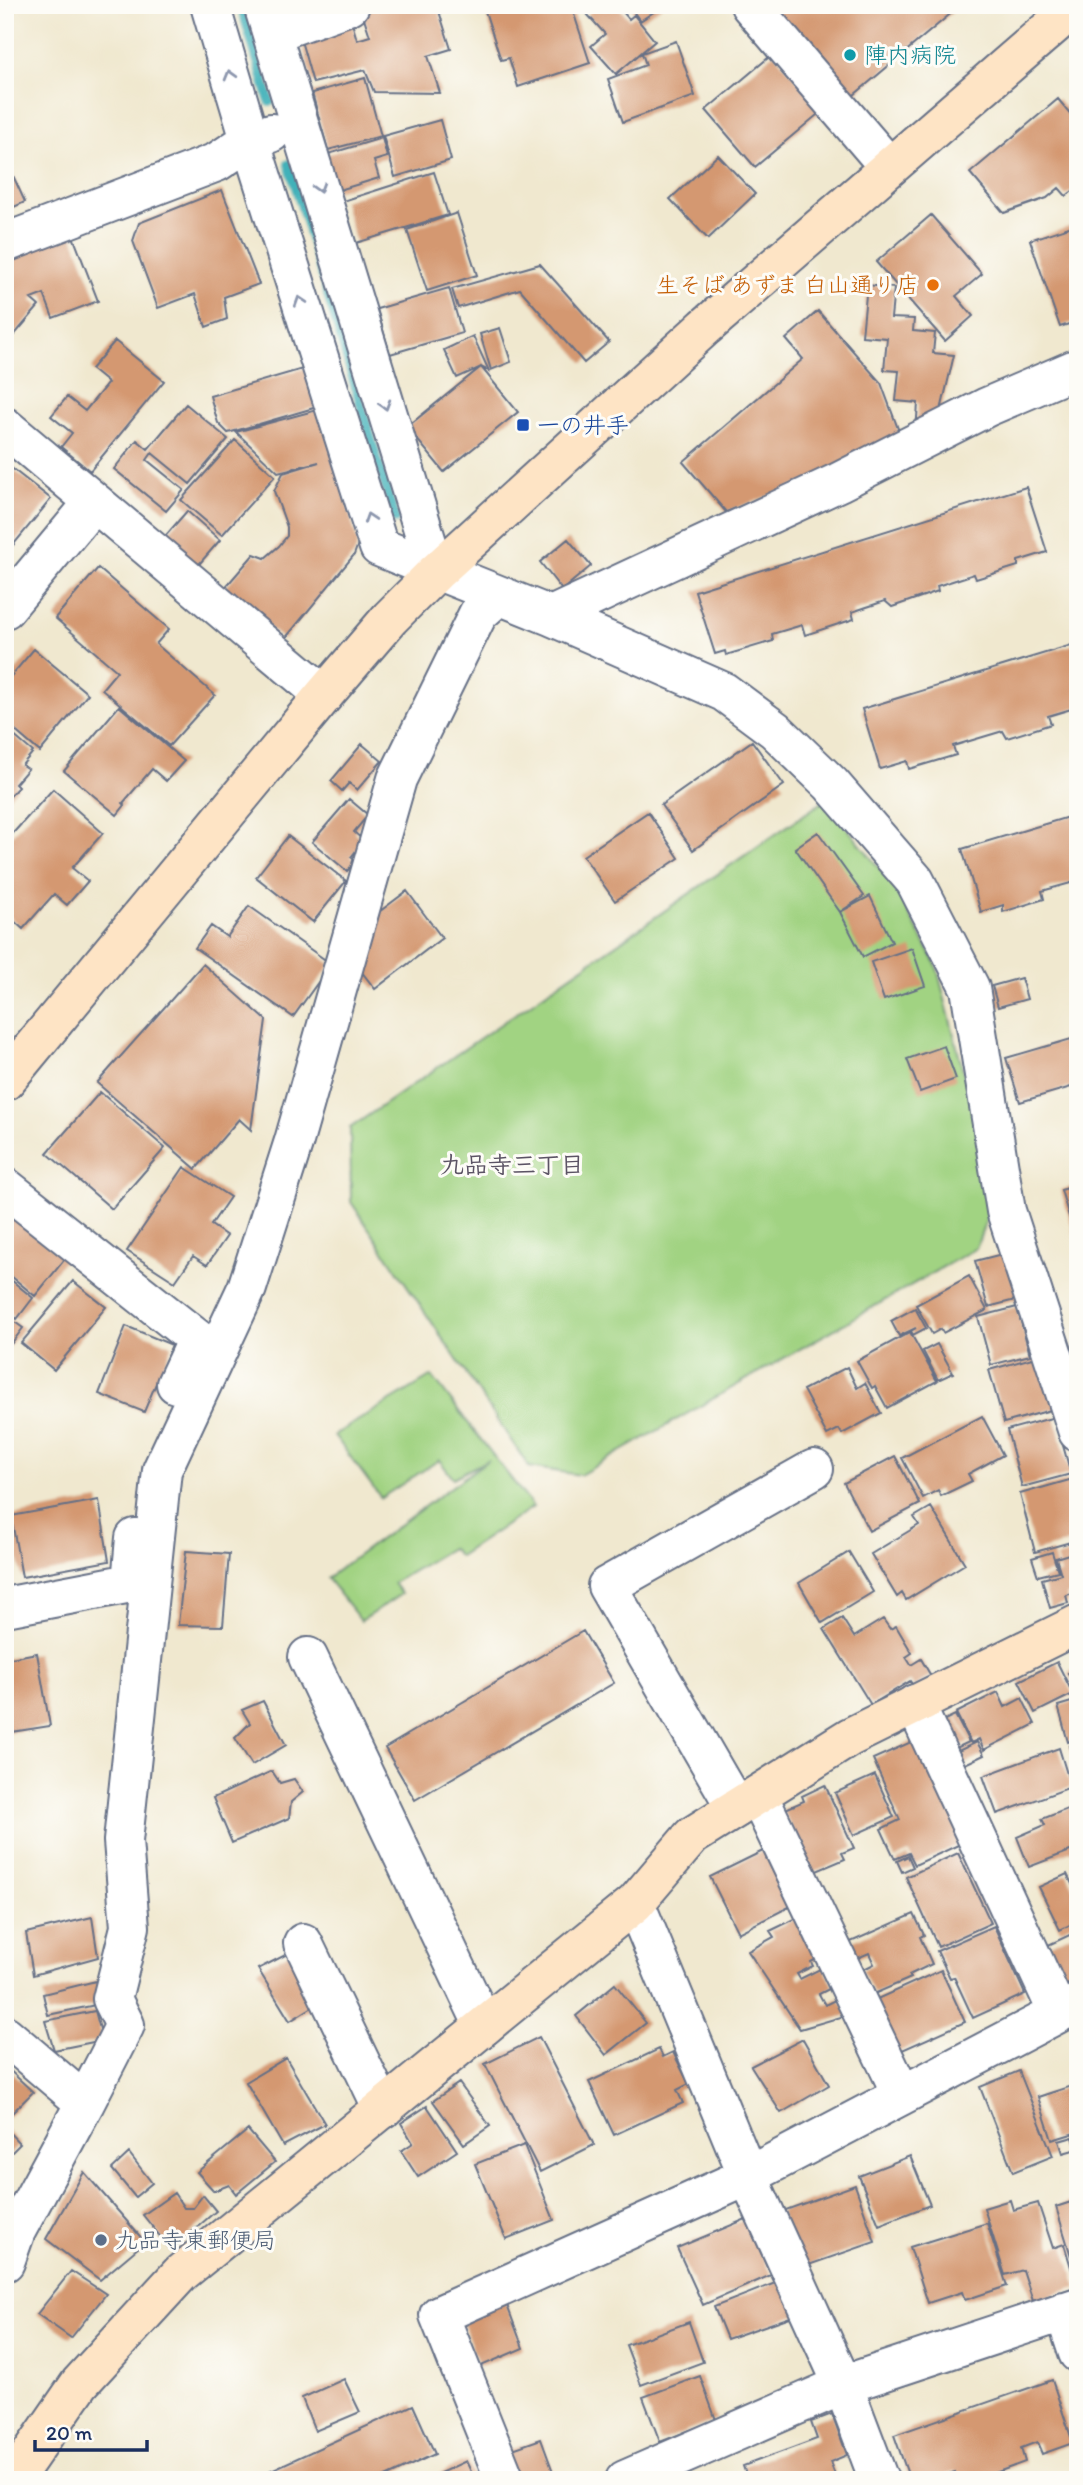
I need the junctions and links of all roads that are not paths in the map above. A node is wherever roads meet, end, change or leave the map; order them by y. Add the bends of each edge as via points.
1 (209, 5) edge
2 (350, 5) edge
3 (750, 5) edge
4 (1077, 5) edge
5 (268, 19) edge
6 (299, 122) junction
7 (250, 141) junction
8 (888, 167) junction
9 (5, 243) edge
10 (1078, 368) edge
11 (5, 427) edge
12 (94, 502) junction
13 (436, 572) junction
14 (498, 596) junction
15 (5, 609) edge
16 (551, 616) junction
17 (324, 695) junction
18 (5, 1081) edge
19 (5, 1188) edge
20 (1078, 1432) edge
21 (814, 1469) dead end
22 (5, 1607) edge
23 (1078, 1624) edge
24 (308, 1657) dead end
25 (915, 1704) junction
26 (747, 1801) junction
27 (635, 1903) junction
28 (303, 1944) dead end
29 (1068, 2008) edge
30 (484, 2026) junction
31 (5, 2035) edge
32 (902, 2095) junction
33 (85, 2103) junction
34 (383, 2109) junction
35 (748, 2176) junction
36 (5, 2262) edge
37 (1071, 2309) edge
38 (1078, 2353) edge
39 (843, 2385) junction
40 (13, 2480) edge
41 (505, 2480) edge
42 (625, 2480) edge
43 (878, 2480) edge

7 -> 1 street
2 - 5 street
3 - 8 street
4 - 8 street
5 - 6 street
6 - 7 street
6 -> 13 street
7 - 9 street via 217,162
13 -> 7 street via 379,547
8 - 13 street
10 - 16 street via 986,407 839,482
11 - 12 street
12 - 15 street
12 - 17 street
13 - 14 street
13 - 17 street
14 - 16 street
14 - 33 street via 478,614 397,779 294,1141 247,1288 162,1470 123,1841 130,1927 112,1999 125,2025
16 - 20 street via 724,692 775,730 831,784 915,881 970,988 1006,1211
17 - 18 street
19 - 22 street via 197,1339 142,1460 131,1583
21 - 26 street via 607,1586
23 - 25 street
24 - 30 street
25 - 26 street via 850,1737
25 - 29 street
26 - 27 street via 692,1836
26 - 32 street
27 - 30 street
27 - 35 street
28 - 34 street
29 - 32 street
30 - 34 street
31 - 33 street
32 - 35 street
33 - 36 street via 16,2231
34 - 40 street via 181,2273 80,2384
35 - 39 street
35 - 41 street via 439,2315
37 - 38 street
37 - 39 street
39 - 42 street
39 - 43 street

